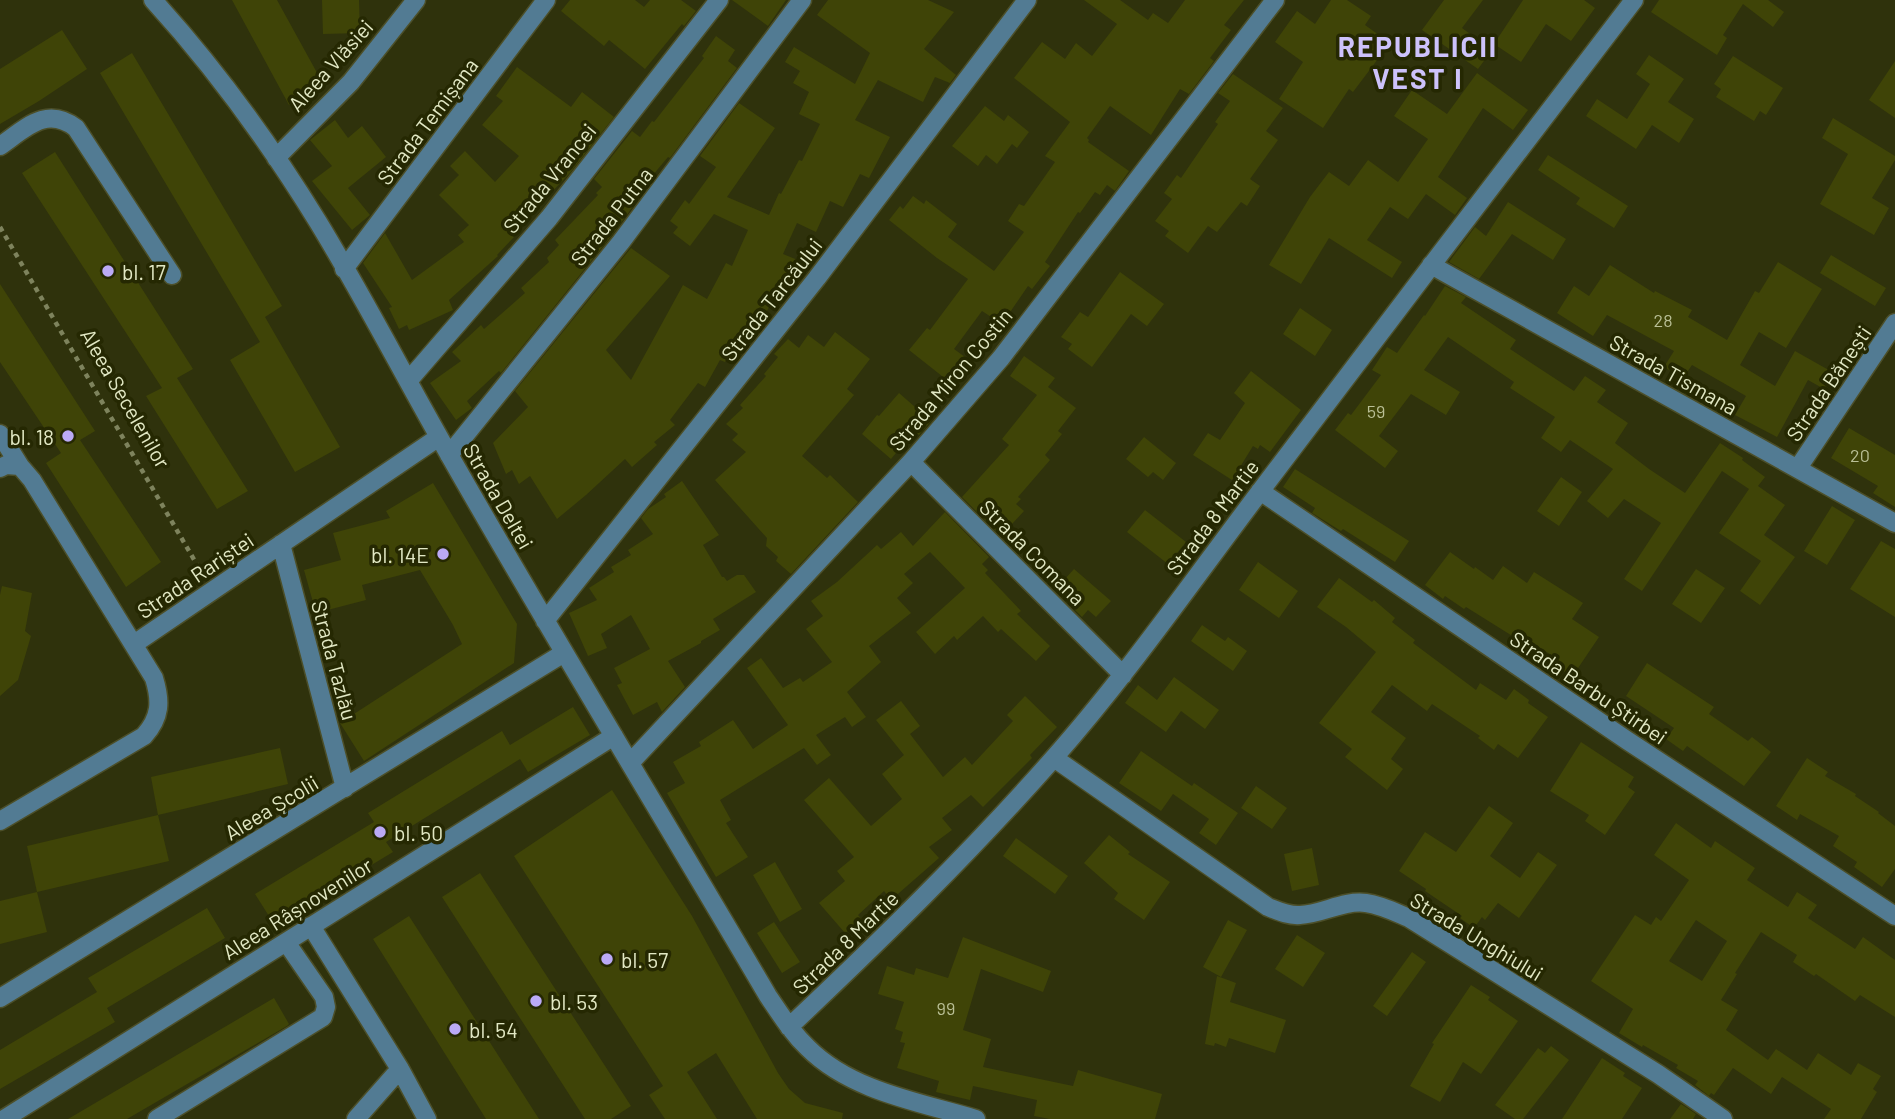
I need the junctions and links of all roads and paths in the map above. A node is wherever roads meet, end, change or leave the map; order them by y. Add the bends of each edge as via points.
1 (153, 0) edge
2 (416, 0) edge
3 (546, 0) edge
4 (719, 0) edge
5 (802, 0) edge
6 (1027, 0) edge
7 (1275, 0) edge
8 (1634, 0) edge
9 (0, 146) edge
10 (276, 158) junction
11 (0, 228) edge
12 (1431, 265) junction
13 (344, 269) junction
14 (172, 275) dead end
15 (1895, 323) edge
16 (409, 380) junction
17 (0, 433) edge
18 (439, 437) junction
19 (449, 455) junction
20 (911, 462) junction
21 (20, 466) junction
22 (0, 468) edge
23 (1798, 468) junction
24 (1260, 491) junction
25 (1895, 523) edge
26 (281, 544) junction
27 (212, 591) junction
28 (545, 621) junction
29 (134, 644) junction
30 (564, 653) junction
31 (1122, 675) junction
32 (614, 736) junction
33 (1054, 758) junction
34 (631, 762) junction
35 (345, 788) junction
36 (0, 821) edge
37 (1895, 916) edge
38 (311, 926) junction
39 (286, 942) junction
40 (0, 998) edge
41 (789, 1027) junction
42 (400, 1069) junction
43 (4, 1119) edge
44 (157, 1119) edge
45 (356, 1119) edge
46 (427, 1119) edge
47 (976, 1119) edge
48 (1723, 1119) edge

1 - 10 street, Strada Deltei via 237,102
2 - 10 street, Aleea Vlăsiei via 351,82
3 - 13 street, Strada Temișana
4 - 16 street, Strada Vrancei via 549,218
5 - 19 street, Strada Putna via 621,242
6 - 28 street, Strada Tarcăului via 817,278
7 - 20 street, Strada Miron Costin via 1001,358
8 - 12 street, Strada 8 Martie
9 - 14 street via 37,121 57,118 68,122
10 - 13 street, Strada Deltei
11 - 27 path, Aleea Secelenilor
12 - 23 street, Strada Tismana
12 - 24 street, Strada 8 Martie
13 - 16 street, Strada Deltei
15 - 23 street, Strada Bănești
16 - 18 street, Strada Deltei
17 - 21 street, Strada Rariștei
18 - 19 street, Strada Deltei
18 - 26 street, Strada Rariștei
19 - 28 street, Strada Deltei
20 - 31 street, Strada Comana
20 - 34 street, Strada Miron Costin
21 - 22 street
21 - 29 street, Strada Rariștei
23 - 25 street, Strada Tismana
24 - 31 street, Strada 8 Martie
24 - 37 street, Strada Barbu Știrbei
26 - 27 street, Strada Rariștei
26 - 35 street, Strada Tazlău
27 - 29 street, Strada Rariștei
28 - 30 street, Strada Deltei
29 - 36 street via 157,689 153,726 144,736
30 - 32 street, Strada Deltei
30 - 35 street, Aleea Școlii
31 - 33 street, Strada 8 Martie
32 - 34 street, Strada Deltei
32 - 38 street, Aleea Râșnovenilor
33 - 41 street, Strada 8 Martie via 907,915
33 - 48 street, Strada Unghiului via 1268,907 1299,915 1364,903 1409,918
34 - 41 street, Strada Deltei
35 - 40 street, Aleea Școlii
38 - 39 street, Aleea Râșnovenilor
38 - 42 street
39 - 43 street, Aleea Râșnovenilor
39 - 44 street via 324,997 323,1017
41 - 47 street, Strada Deltei via 809,1050 872,1088
42 - 45 street
42 - 46 street

